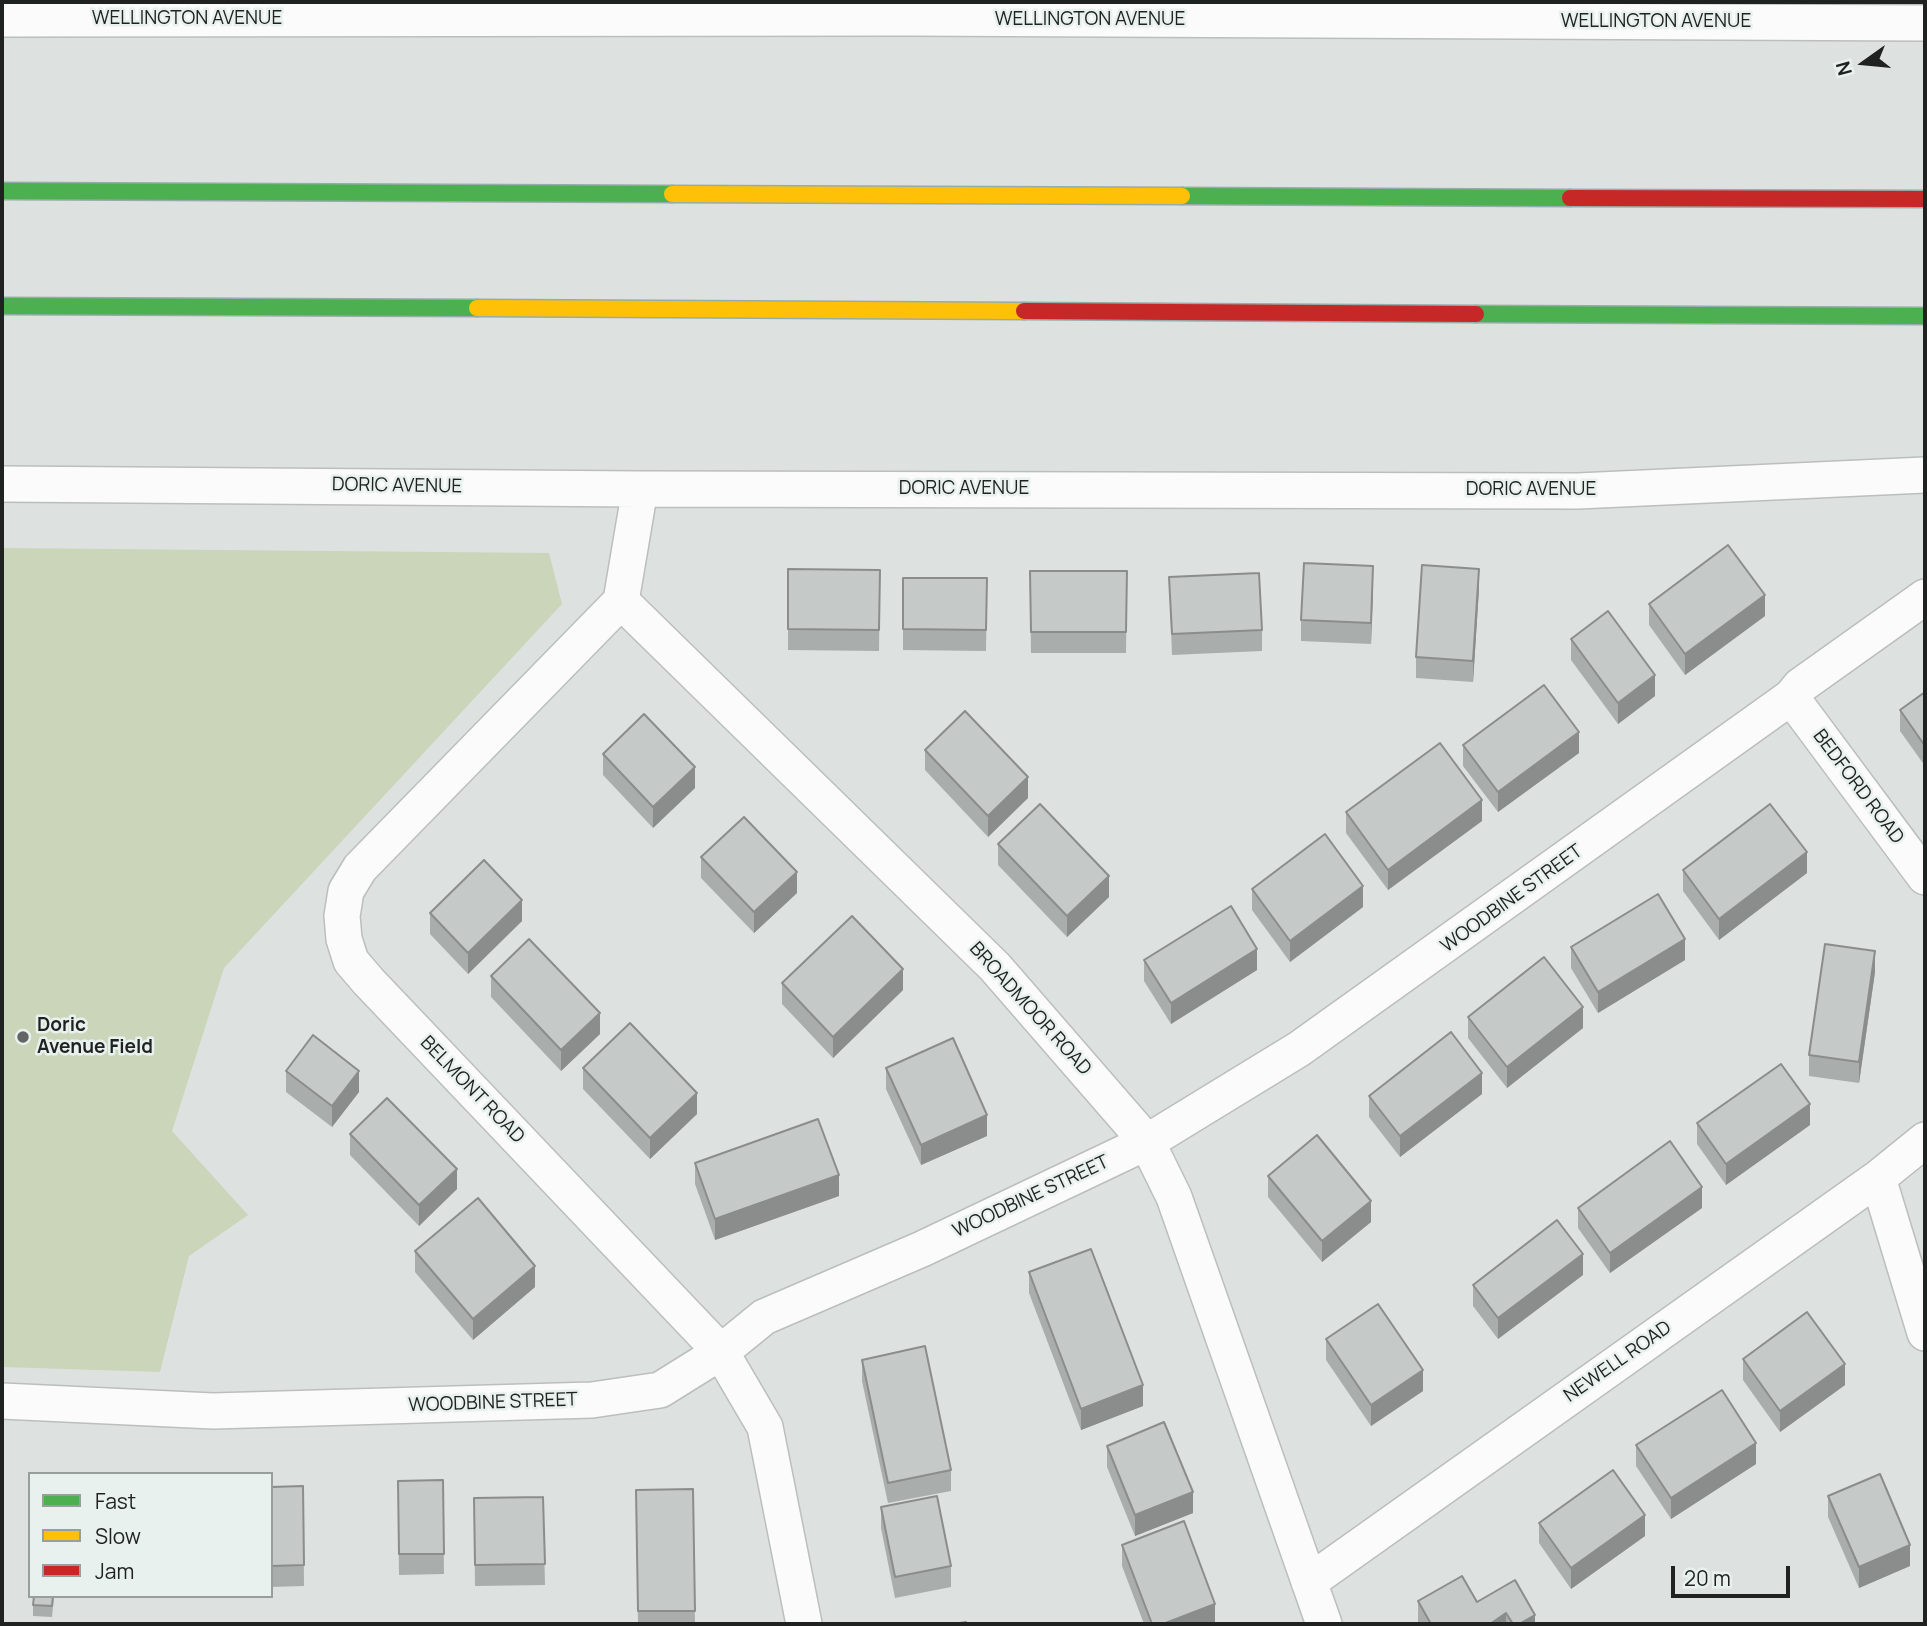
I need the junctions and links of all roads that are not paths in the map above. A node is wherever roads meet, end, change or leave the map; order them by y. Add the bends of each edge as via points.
1 (2, 19) edge
2 (1925, 23) edge
3 (2, 191) edge
4 (1925, 199) edge
5 (2, 306) edge
6 (1925, 316) edge
7 (1925, 475) edge
8 (2, 484) edge
9 (640, 489) junction
10 (1925, 597) edge
11 (621, 601) junction
12 (1791, 697) junction
13 (1925, 877) edge
14 (1925, 1140) edge
15 (1147, 1142) junction
16 (1878, 1178) junction
17 (1925, 1333) edge
18 (720, 1352) junction
19 (2, 1401) edge
20 (1309, 1582) junction
21 (804, 1624) edge
22 (1324, 1624) edge

1 - 2 street, WELLINGTON AVENUE
3 - 4 highway
5 - 6 highway
7 - 9 street, DORIC AVENUE via 1578,491
8 - 9 street, DORIC AVENUE
9 - 11 street
10 - 12 street, WOODBINE STREET
11 - 15 street, BROADMOOR ROAD via 995,967
11 - 18 street, BELMONT ROAD via 360,868 346,891 344,939 351,961 369,982
12 - 13 street, BEDFORD ROAD
12 - 15 street, WOODBINE STREET via 1372,999
14 - 16 street, NEWELL ROAD
15 - 18 street, WOODBINE STREET via 922,1249 764,1317
15 - 20 street, BROADMOOR ROAD via 1174,1197
16 - 17 street
16 - 20 street, NEWELL ROAD
18 - 19 street, WOODBINE STREET via 660,1390 592,1400 214,1411
18 - 21 street, BELMONT ROAD via 765,1427
20 - 22 street, BROADMOOR ROAD

